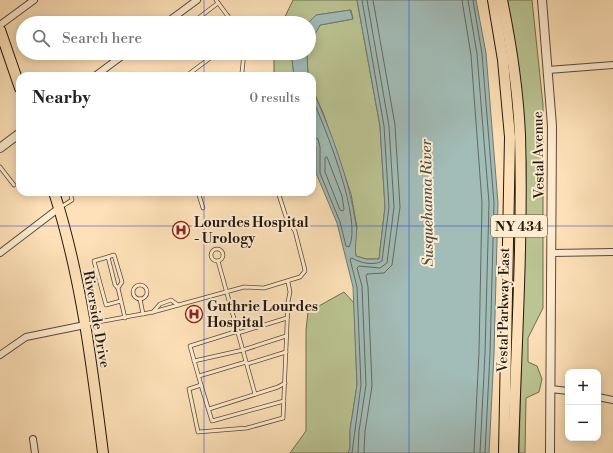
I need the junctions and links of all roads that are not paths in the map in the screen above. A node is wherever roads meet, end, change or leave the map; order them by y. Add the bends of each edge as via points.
1 (34, 0) edge
2 (196, 0) edge
3 (493, 0) edge
4 (502, 0) edge
5 (542, 0) edge
6 (217, 2) edge
7 (175, 16) edge
8 (200, 16) edge
9 (228, 16) edge
10 (0, 25) edge
11 (0, 30) edge
12 (117, 60) edge
13 (208, 60) edge
14 (243, 60) edge
15 (613, 66) edge
16 (548, 70) junction
17 (102, 72) edge
18 (191, 72) edge
19 (242, 72) edge
20 (16, 76) edge
21 (16, 136) edge
22 (0, 146) edge
23 (0, 167) edge
24 (14, 185) dead end
25 (55, 196) edge
26 (71, 196) edge
27 (199, 196) edge
28 (279, 196) edge
29 (59, 208) junction
30 (203, 208) dead end
31 (300, 249) junction
32 (295, 250) dead end
33 (613, 252) edge
34 (0, 253) edge
35 (552, 254) junction
36 (108, 257) junction
37 (218, 261) junction
38 (288, 282) junction
39 (118, 288) junction
40 (227, 291) junction
41 (140, 299) junction
42 (121, 302) junction
43 (178, 305) junction
44 (153, 312) junction
45 (143, 314) junction
46 (125, 318) junction
47 (287, 318) junction
48 (85, 325) junction
49 (238, 332) junction
50 (286, 336) junction
51 (243, 350) junction
52 (286, 352) junction
53 (0, 355) edge
54 (194, 361) junction
55 (246, 363) junction
56 (198, 376) junction
57 (285, 384) junction
58 (201, 385) junction
59 (551, 389) junction
60 (565, 391) edge
61 (255, 394) junction
62 (601, 398) edge
63 (613, 400) edge
64 (284, 401) junction
65 (209, 409) junction
66 (212, 421) junction
67 (214, 431) junction
68 (32, 439) dead end
69 (35, 453) edge
70 (103, 453) edge
71 (504, 453) edge
72 (513, 453) edge
73 (550, 453) edge

1 - 10 street
2 - 7 street
3 - 71 main road, Vestal Parkway East / NY 434 via 503,60 510,137
4 - 72 main road, Vestal Parkway East / NY 434 via 513,65 520,134
5 - 16 street, Vestal Avenue
6 - 8 lane
6 - 9 lane
11 - 20 main road
12 - 17 street
13 - 18 lane
14 - 19 lane
15 - 16 street
16 - 35 street, Vestal Avenue via 552,126
21 - 22 street
23 - 24 lane
25 - 29 main road, Riverside Drive
26 - 29 lane via 72,200
27 - 30 lane
28 - 31 lane
29 - 34 street
29 - 48 main road, Riverside Drive
31 - 32 lane
31 - 38 lane via 305,271 300,277
33 - 35 street
35 - 59 street, Vestal Avenue
36 - 39 lane
36 - 39 lane via 114,255 122,282
36 - 42 lane via 94,261 106,306
37 - 37 lane via 222,259 223,253 217,248 210,255
37 - 40 lane
38 - 40 lane via 264,288 249,286
38 - 47 lane via 290,292
39 - 42 lane
40 - 43 lane
40 - 49 lane
41 - 41 lane via 146,295 146,291 138,285 133,293
41 - 45 lane
42 - 46 lane
43 - 44 lane
43 - 44 lane via 171,300 160,304
44 - 45 lane
45 - 46 lane
46 - 48 lane
47 - 49 lane
47 - 50 lane
48 - 53 street via 26,337
48 - 70 main road, Riverside Drive
49 - 51 lane
49 - 54 lane via 190,346
50 - 51 lane
50 - 52 lane
51 - 54 lane
51 - 55 lane
52 - 55 lane
52 - 57 lane
54 - 56 lane
55 - 56 lane
55 - 61 lane
56 - 58 lane
57 - 61 lane
57 - 64 lane
58 - 65 lane
58 - 67 lane via 189,389 198,432
59 - 60 street
59 - 73 street, Vestal Avenue
61 - 65 lane
62 - 63 street
64 - 66 lane
64 - 67 lane via 283,419 247,428
65 - 66 lane
66 - 67 lane
68 - 69 street

